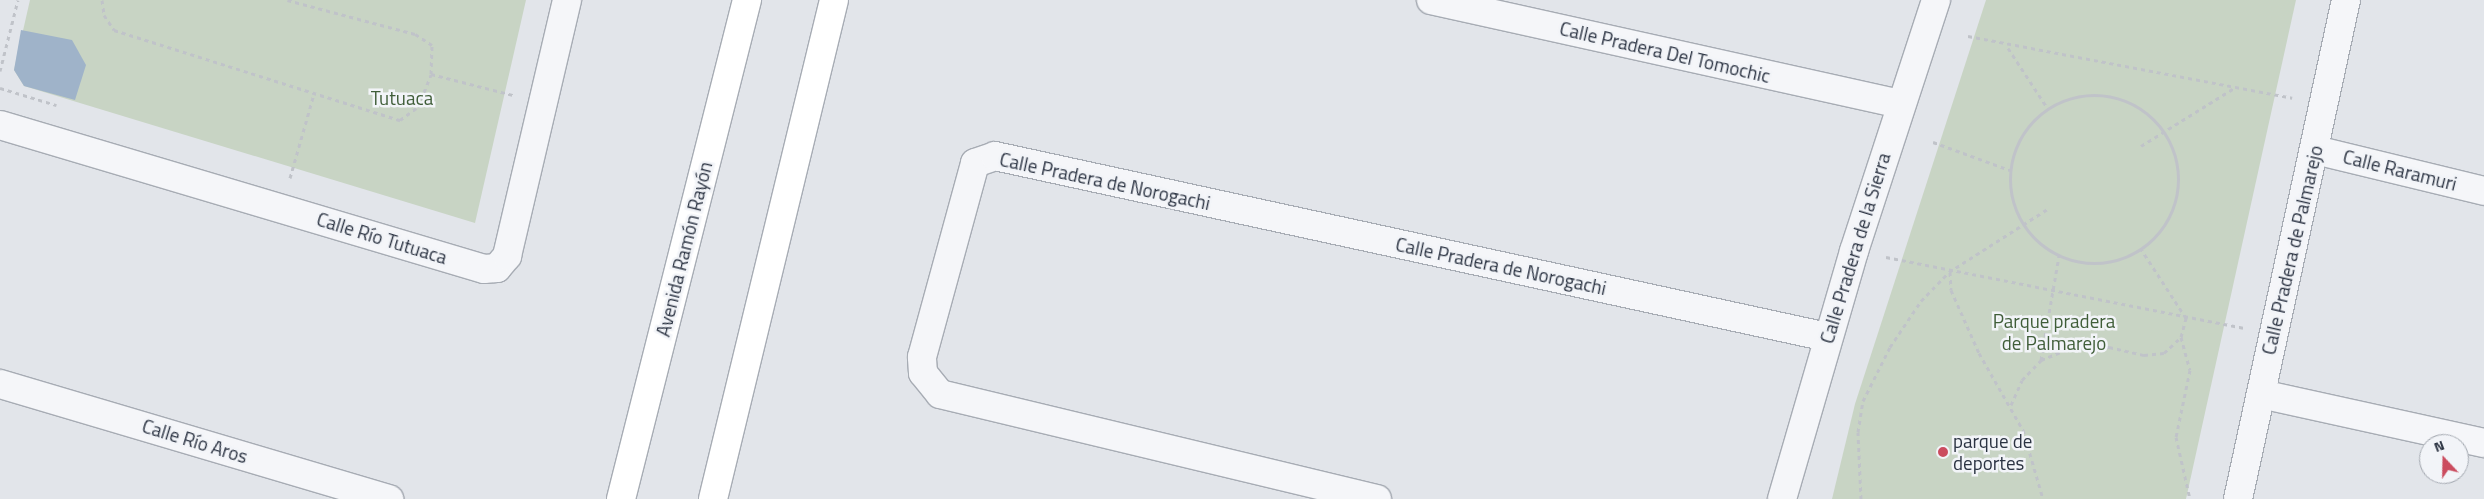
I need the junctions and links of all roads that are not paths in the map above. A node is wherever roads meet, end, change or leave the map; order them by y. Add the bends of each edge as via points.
1 (567, 0) edge
2 (746, 0) edge
3 (834, 0) edge
4 (1431, 0) edge
5 (1936, 0) edge
6 (2346, 0) edge
7 (1900, 104) junction
8 (0, 125) edge
9 (2315, 150) junction
10 (2484, 191) edge
11 (1827, 338) junction
12 (0, 384) edge
13 (2261, 394) junction
14 (2484, 443) edge
15 (389, 499) edge
16 (621, 499) edge
17 (713, 499) edge
18 (1377, 499) edge
19 (1782, 499) edge
20 (2238, 499) edge

1 - 8 street, Calle Río Tutuaca via 507,256 497,268 484,269
2 - 16 main road, Avenida Ramón Rayón
3 - 17 main road
4 - 7 street, Calle Pradera Del Tomochic
5 - 7 street, Calle Pradera de la Sierra
6 - 9 street, Calle Pradera de Palmarejo
7 - 11 street, Calle Pradera de la Sierra
9 - 10 street, Calle Raramuri
9 - 13 street, Calle Pradera de Palmarejo
11 - 18 street, Calle Pradera de Norogachi via 995,156 975,163 922,357 923,373 940,394
11 - 19 street, Calle Pradera de la Sierra
12 - 15 street, Calle Río Aros
13 - 14 street
13 - 20 street, Calle Pradera de Palmarejo

